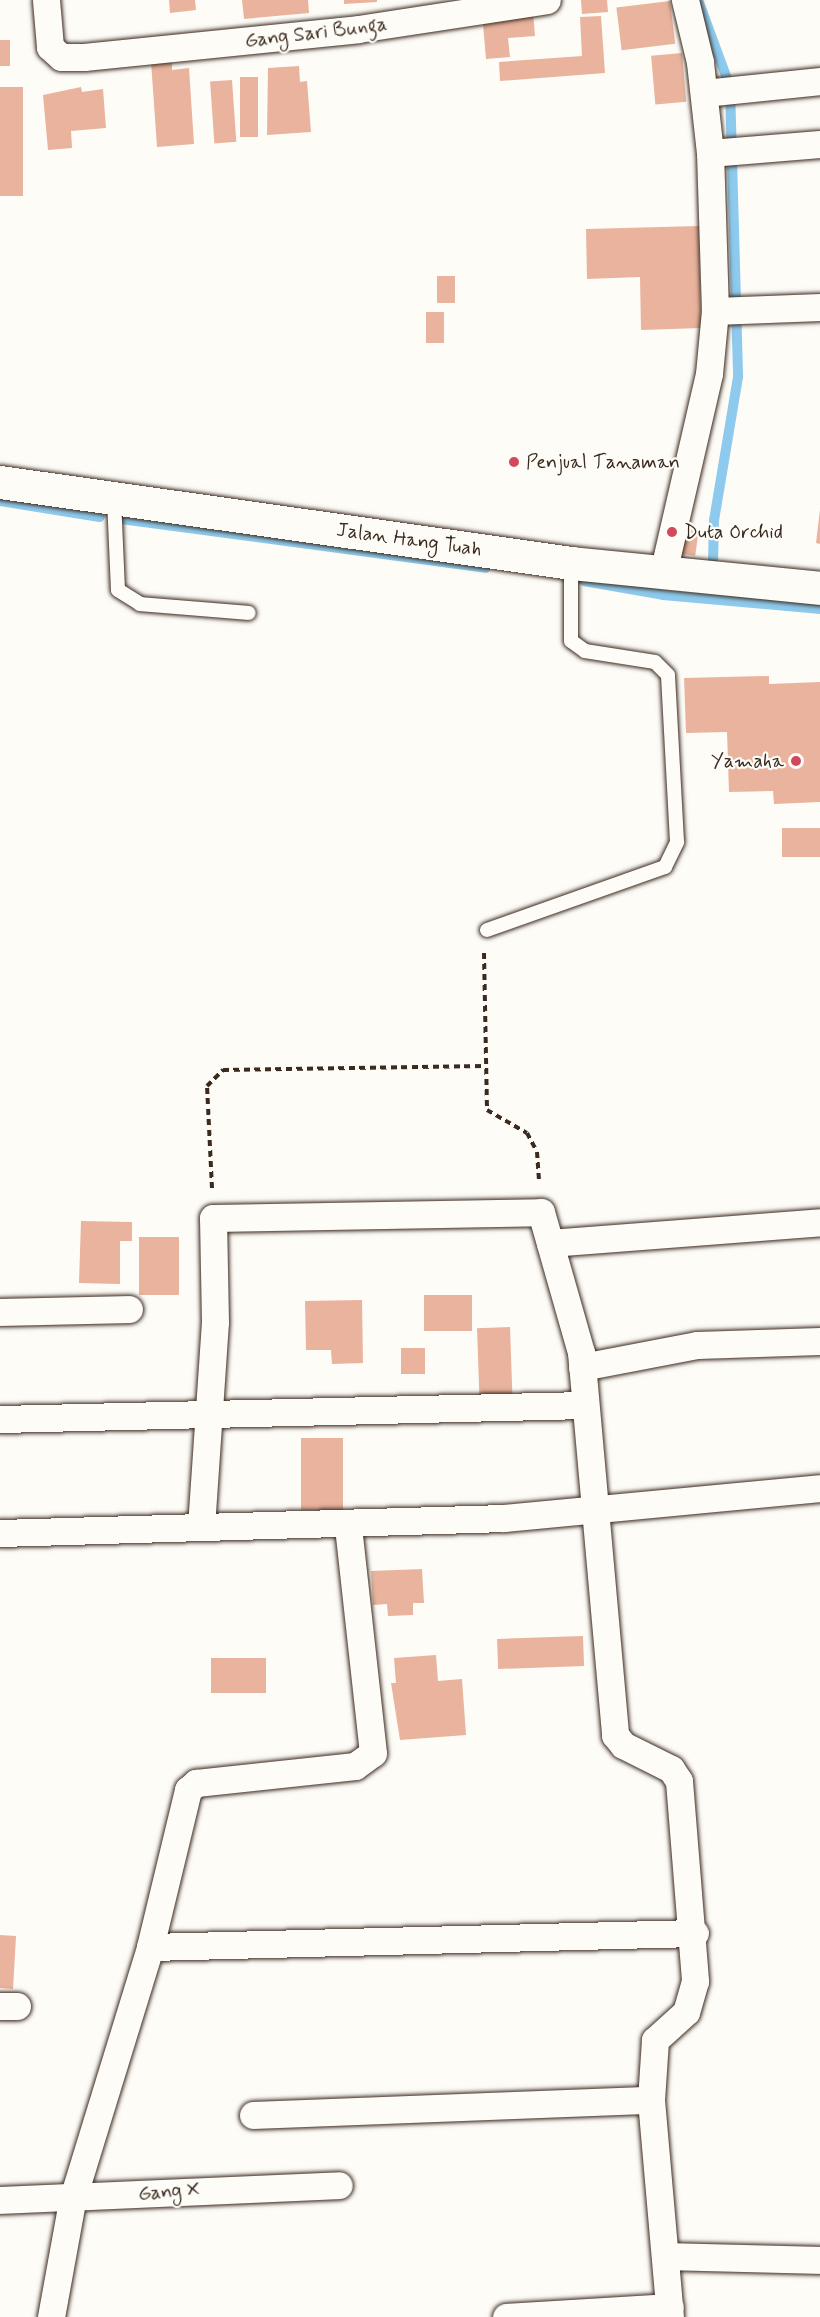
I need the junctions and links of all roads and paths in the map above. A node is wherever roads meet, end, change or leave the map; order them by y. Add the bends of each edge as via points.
1 (46, 0) edge
2 (548, 0) edge
3 (685, 0) edge
4 (820, 81) edge
5 (713, 92) junction
6 (820, 144) edge
7 (723, 153) junction
8 (820, 307) edge
9 (729, 311) junction
10 (0, 482) edge
11 (114, 499) junction
12 (571, 563) junction
13 (663, 573) junction
14 (820, 588) edge
15 (249, 613) dead end
16 (487, 930) joint
17 (483, 1066) junction
18 (542, 1212) junction
19 (213, 1218) junction
20 (820, 1222) edge
21 (550, 1243) junction
22 (129, 1309) dead end
23 (0, 1312) edge
24 (820, 1341) edge
25 (582, 1367) junction
26 (584, 1405) junction
27 (210, 1414) junction
28 (0, 1419) edge
29 (820, 1488) edge
30 (591, 1512) junction
31 (348, 1526) junction
32 (201, 1527) junction
33 (0, 1533) edge
34 (695, 1933) junction
35 (150, 1947) junction
36 (651, 2100) junction
37 (253, 2115) dead end
38 (339, 2185) dead end
39 (0, 2200) edge
40 (72, 2201) junction
41 (667, 2256) junction
42 (820, 2260) edge
43 (670, 2312) edge
44 (51, 2317) edge
45 (506, 2317) edge

1 - 2 street, Gang Sari Bunga via 50,47 61,57 358,29
3 - 5 street
4 - 5 street
5 - 7 street
6 - 7 street
7 - 9 street
8 - 9 street
9 - 13 street via 709,374
10 - 11 main road, Jalan Hang Tuah
11 - 12 main road, Jalan Hang Tuah
11 - 15 lane via 117,590 140,604
12 - 13 main road, Jalan Hang Tuah
12 - 16 lane via 571,641 585,651 655,662 668,675 677,842 664,867
13 - 14 main road, Jalan Hang Tuah
16 - 17 path
17 - 18 path via 487,1110 519,1126 537,1152
17 - 19 path via 223,1070 207,1086
18 - 19 street
18 - 21 street
19 - 27 street
20 - 21 street
21 - 25 street
22 - 23 street
24 - 25 street via 697,1345
25 - 26 street
26 - 27 street
26 - 30 street
27 - 28 street
27 - 32 street
29 - 30 street
30 - 31 street
30 - 34 street via 615,1735 623,1745 676,1773
31 - 32 street
31 - 35 street via 373,1753 356,1766 192,1785
32 - 33 street
34 - 35 street via 275,1948
34 - 36 street via 693,1993 686,2012 655,2040
35 - 40 street
36 - 37 street
36 - 41 street
38 - 40 street, Gang X via 225,2187
39 - 40 street, Gang X
40 - 44 street
41 - 42 street
41 - 43 street
43 - 45 street

